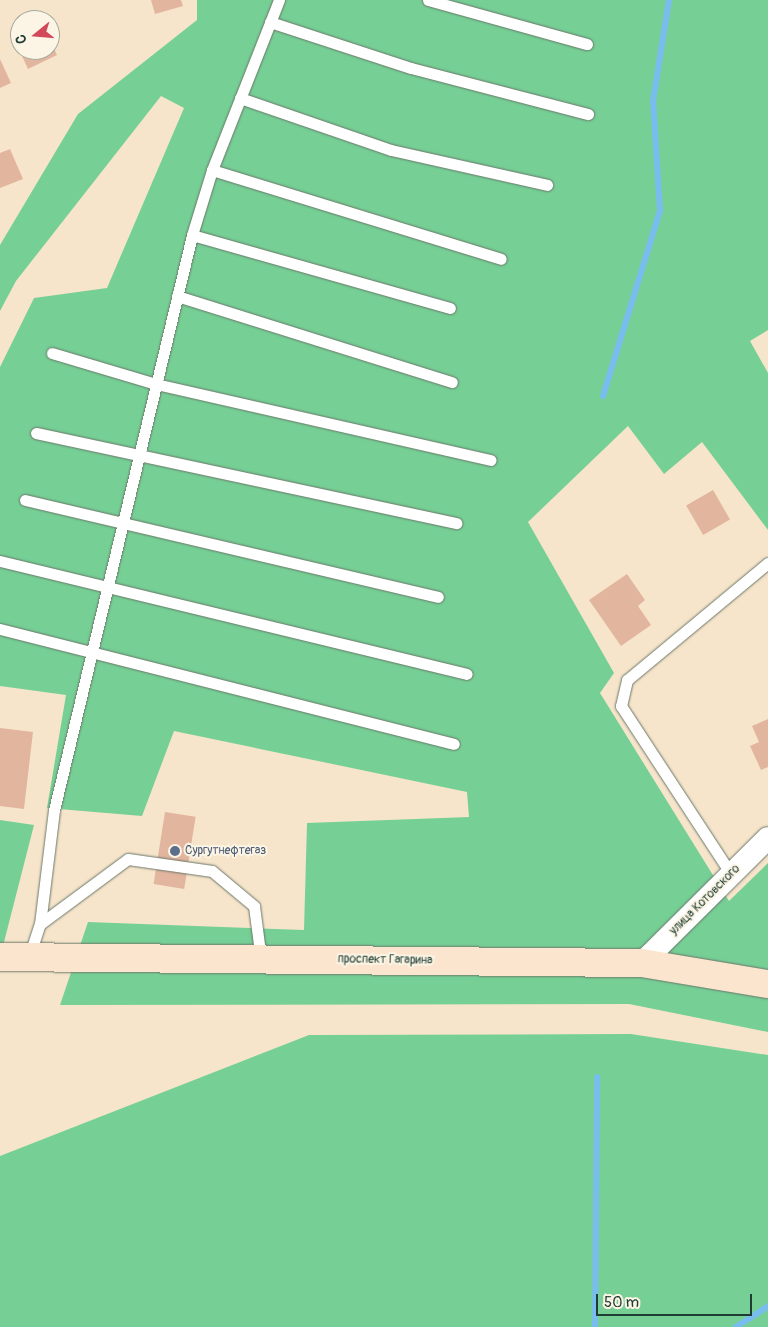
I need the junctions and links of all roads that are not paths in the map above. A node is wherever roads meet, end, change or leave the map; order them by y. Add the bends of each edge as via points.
1 (279, 0) edge
2 (428, 0) edge
3 (270, 22) junction
4 (587, 44) dead end
5 (240, 98) junction
6 (588, 114) dead end
7 (212, 170) junction
8 (547, 185) dead end
9 (192, 234) junction
10 (501, 260) dead end
11 (177, 296) junction
12 (450, 308) dead end
13 (52, 353) dead end
14 (452, 382) dead end
15 (156, 384) junction
16 (36, 433) dead end
17 (139, 455) junction
18 (490, 460) dead end
19 (25, 500) dead end
20 (122, 523) junction
21 (456, 523) dead end
22 (0, 561) edge
23 (768, 563) edge
24 (107, 588) junction
25 (438, 597) dead end
26 (0, 630) edge
27 (92, 653) junction
28 (466, 674) dead end
29 (454, 744) dead end
30 (768, 838) edge
31 (732, 874) junction
32 (40, 924) junction
33 (0, 957) edge
34 (29, 957) junction
35 (261, 960) junction
36 (642, 963) junction
37 (768, 984) edge

1 - 3 lane
2 - 4 lane
3 - 5 lane
3 - 6 lane via 410,68
5 - 7 lane
5 - 8 lane via 391,150
7 - 9 lane
7 - 10 lane
9 - 11 lane
9 - 12 lane
11 - 14 lane
11 - 15 lane
13 - 15 lane
15 - 17 lane
15 - 18 lane
16 - 17 lane
17 - 20 lane
17 - 21 lane
19 - 20 lane
20 - 24 lane
20 - 25 lane
22 - 24 lane
23 - 31 lane via 627,680 621,706
24 - 27 lane
24 - 28 lane
26 - 27 lane
27 - 29 lane
27 - 32 lane via 54,810
30 - 31 street, улица Котовского
31 - 36 street, улица Котовского
32 - 34 lane
32 - 35 lane via 128,859 212,871 254,906
33 - 34 main road, проспект Гагарина
34 - 35 main road, проспект Гагарина
35 - 36 main road, проспект Гагарина
36 - 37 main road, проспект Гагарина

